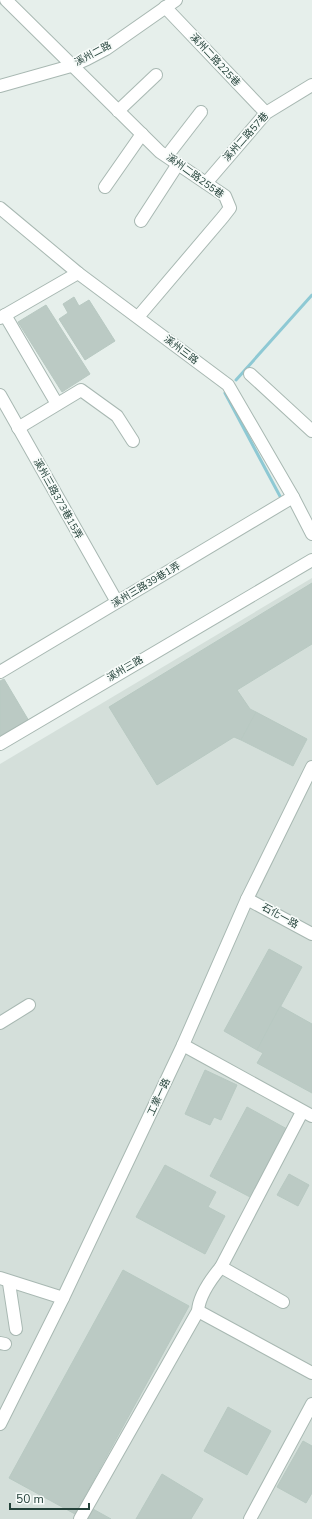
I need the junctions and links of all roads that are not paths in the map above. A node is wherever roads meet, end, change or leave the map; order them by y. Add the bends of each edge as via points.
1 (6, 0) edge
2 (176, 0) edge
3 (165, 7) junction
4 (71, 66) junction
5 (156, 75) dead end
6 (312, 85) edge
7 (0, 86) edge
8 (118, 111) junction
9 (201, 112) dead end
10 (266, 113) junction
11 (142, 134) junction
12 (167, 156) junction
13 (178, 164) junction
14 (206, 183) junction
15 (105, 187) dead end
16 (0, 208) edge
17 (141, 221) dead end
18 (78, 274) junction
19 (3, 317) edge
20 (138, 317) junction
21 (250, 374) dead end
22 (0, 395) edge
23 (57, 404) junction
24 (18, 428) junction
25 (312, 431) edge
26 (133, 441) dead end
27 (292, 497) junction
28 (312, 534) edge
29 (312, 560) edge
30 (117, 602) junction
31 (0, 672) edge
32 (0, 744) edge
33 (312, 767) edge
34 (247, 899) junction
35 (312, 934) edge
36 (29, 1005) dead end
37 (0, 1022) edge
38 (183, 1045) junction
39 (307, 1114) edge
40 (221, 1267) junction
41 (5, 1280) edge
42 (63, 1298) junction
43 (283, 1302) dead end
44 (198, 1311) junction
45 (16, 1329) dead end
46 (312, 1373) edge
47 (312, 1404) edge
48 (0, 1424) edge
49 (80, 1519) edge
50 (250, 1519) edge

1 - 4 street, 溪州二路255巷
2 - 3 street, 溪州二路
3 - 4 street, 溪州二路 via 106,49
3 - 10 street, 溪州二路225巷
4 - 7 street, 溪州二路
4 - 8 street, 溪州二路255巷
5 - 8 street
6 - 10 street, 溪州二路57巷
8 - 11 street, 溪州二路255巷
9 - 12 street
10 - 14 street, 溪州二路57巷
11 - 12 street, 溪州二路255巷
11 - 15 street
12 - 13 street, 溪州二路255巷
13 - 14 street, 溪州二路255巷
13 - 17 street
14 - 20 street, 溪州二路255巷 via 225,196 230,208
16 - 18 street, 溪州三路
18 - 19 street
18 - 20 street, 溪州三路
19 - 23 street
20 - 27 street, 溪州三路 via 228,385
21 - 25 street
22 - 24 street, 溪州三路373巷15弄
23 - 24 street
23 - 26 street via 81,390 117,416
24 - 30 street, 溪州三路373巷15弄
27 - 28 street, 溪州三路
27 - 30 street, 溪州三路39巷1弄
29 - 32 street, 溪州三路
30 - 31 street, 溪州三路39巷1弄
33 - 34 street, 工業一路
34 - 35 street, 石化一路
34 - 38 street, 工業一路
36 - 37 street
38 - 39 street
38 - 42 street, 工業一路
39 - 40 street
40 - 43 street
40 - 44 street via 198,1303
41 - 42 street
41 - 45 street
42 - 48 street, 工業一路
44 - 46 street
44 - 49 street
47 - 50 street

